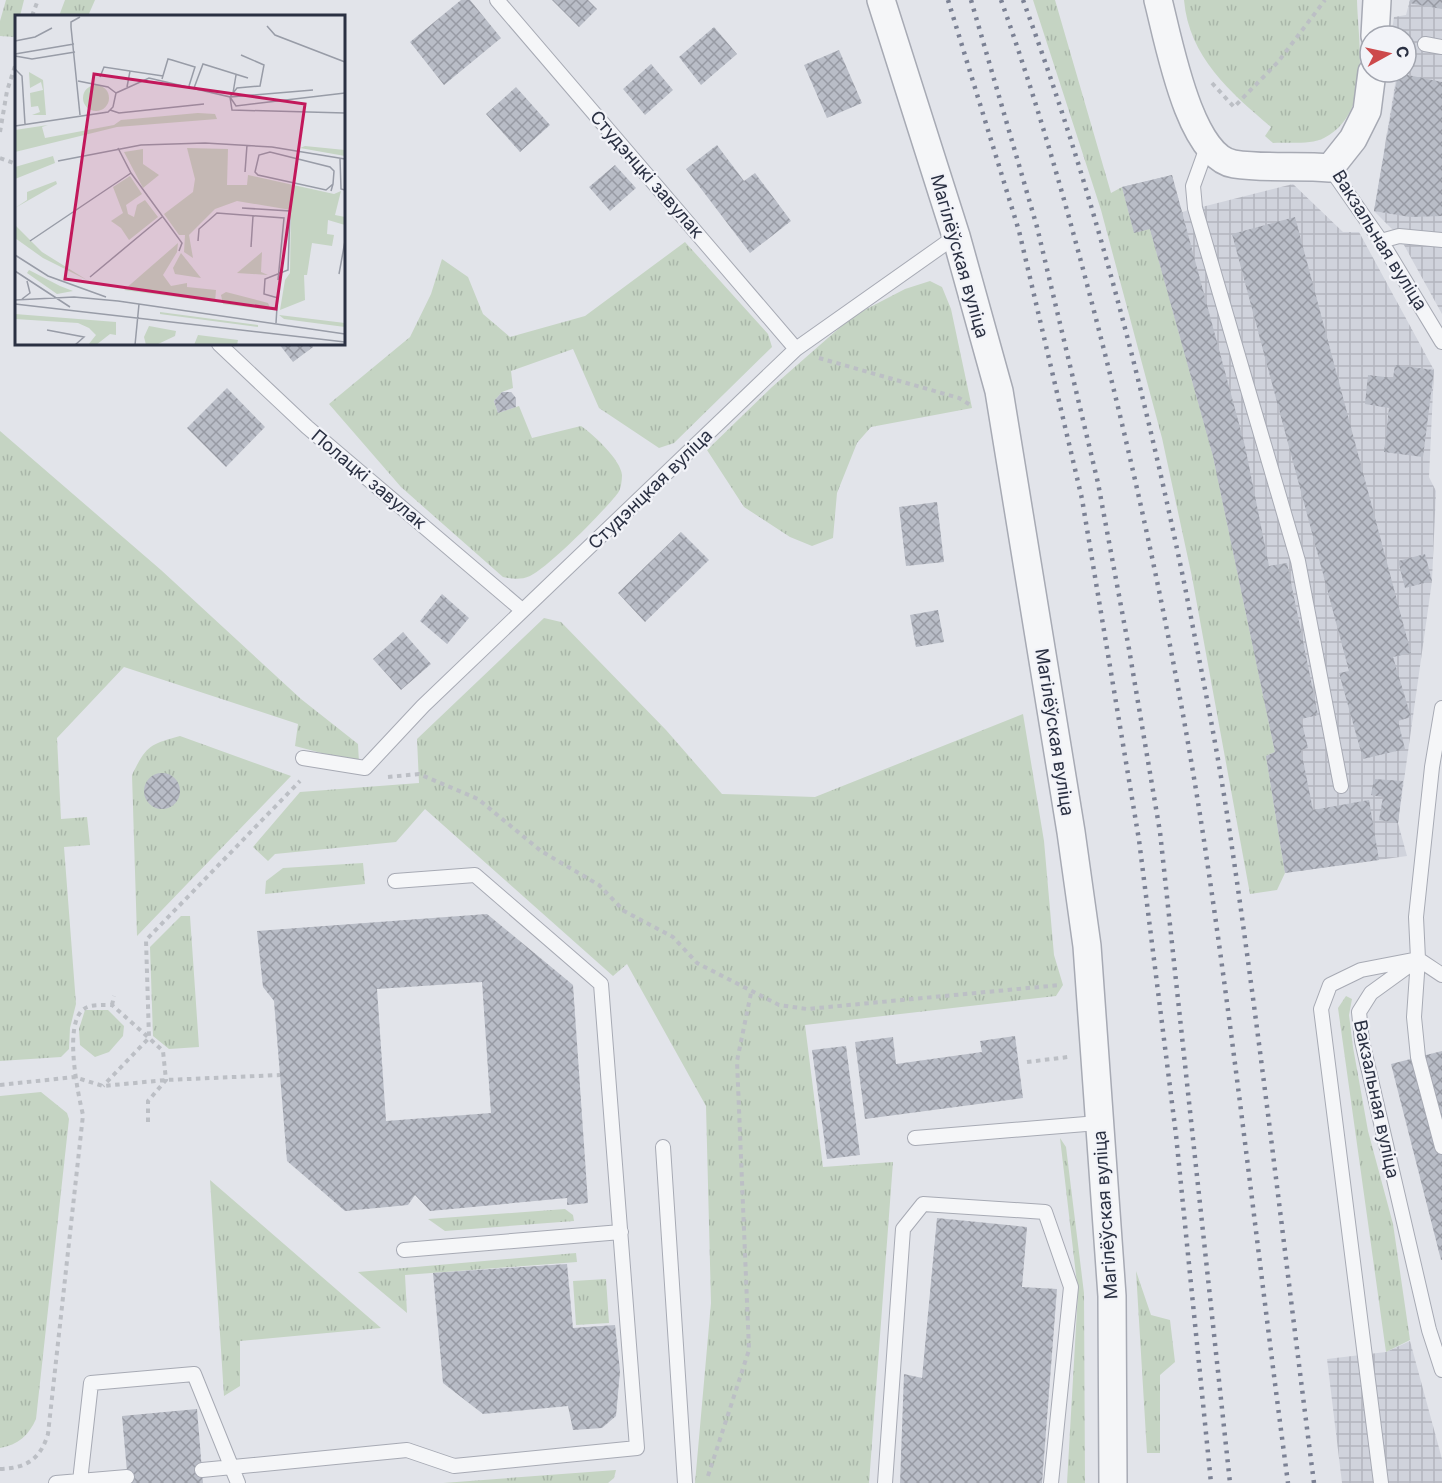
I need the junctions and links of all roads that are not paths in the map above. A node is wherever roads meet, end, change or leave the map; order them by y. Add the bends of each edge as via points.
1 (497, 0) edge
2 (881, 0) edge
3 (1158, 0) edge
4 (1377, 0) edge
5 (1376, 24) edge
6 (1425, 44) dead end
7 (1442, 47) edge
8 (1370, 84) edge
9 (1207, 147) junction
10 (1330, 168) junction
11 (956, 236) junction
12 (1442, 240) edge
13 (1381, 241) junction
14 (1442, 342) edge
15 (220, 345) edge
16 (796, 349) junction
17 (522, 610) junction
18 (1442, 708) edge
19 (303, 758) dead end
20 (1341, 786) dead end
21 (395, 880) dead end
22 (1418, 959) junction
23 (1442, 975) edge
24 (1098, 1123) junction
25 (915, 1138) dead end
26 (663, 1147) dead end
27 (1442, 1147) edge
28 (621, 1232) junction
29 (404, 1250) dead end
30 (1442, 1370) edge
31 (232, 1467) junction
32 (201, 1470) dead end
33 (127, 1477) dead end
34 (80, 1481) junction
35 (56, 1483) edge
36 (238, 1483) edge
37 (684, 1483) edge
38 (885, 1483) edge
39 (1051, 1483) edge
40 (1113, 1483) edge
41 (1381, 1483) edge

1 - 16 lane, Студэнцкі завулак
2 - 11 street, Магілёўская вуліца
3 - 9 street via 1175,66 1197,131
4 - 5 street
6 - 7 lane
8 - 10 street, Вакзальная вуліца via 1367,111 1353,139
9 - 10 street via 1232,164
9 - 20 lane via 1194,186 1195,208 1298,561
10 - 13 lane, Вакзальная вуліца
11 - 16 lane, Студэнцкая вуліца
11 - 24 street, Магілёўская вуліца via 999,391 1069,820 1087,946
12 - 13 lane via 1399,236
13 - 14 lane, Вакзальная вуліца
15 - 17 lane, Полацкі завулак via 307,427
16 - 17 lane, Студэнцкая вуліца
17 - 19 lane, Студэнцкая вуліца via 366,768
18 - 22 lane via 1416,916
21 - 28 lane via 475,875 601,984
22 - 23 lane
22 - 27 lane via 1414,1017 1418,1057
22 - 30 lane, Вакзальная вуліца via 1371,993 1359,1012 1362,1041 1426,1318
22 - 41 lane via 1360,970 1330,985 1321,1009
24 - 25 lane
24 - 40 street, Магілёўская вуліца via 1112,1296
26 - 37 lane
28 - 29 lane
28 - 31 lane via 637,1448 454,1466 407,1450
31 - 32 lane
31 - 34 lane via 194,1374 175,1375 91,1383
31 - 36 lane
33 - 34 lane
34 - 35 lane
38 - 39 lane via 903,1229 923,1204 1045,1212 1071,1287

